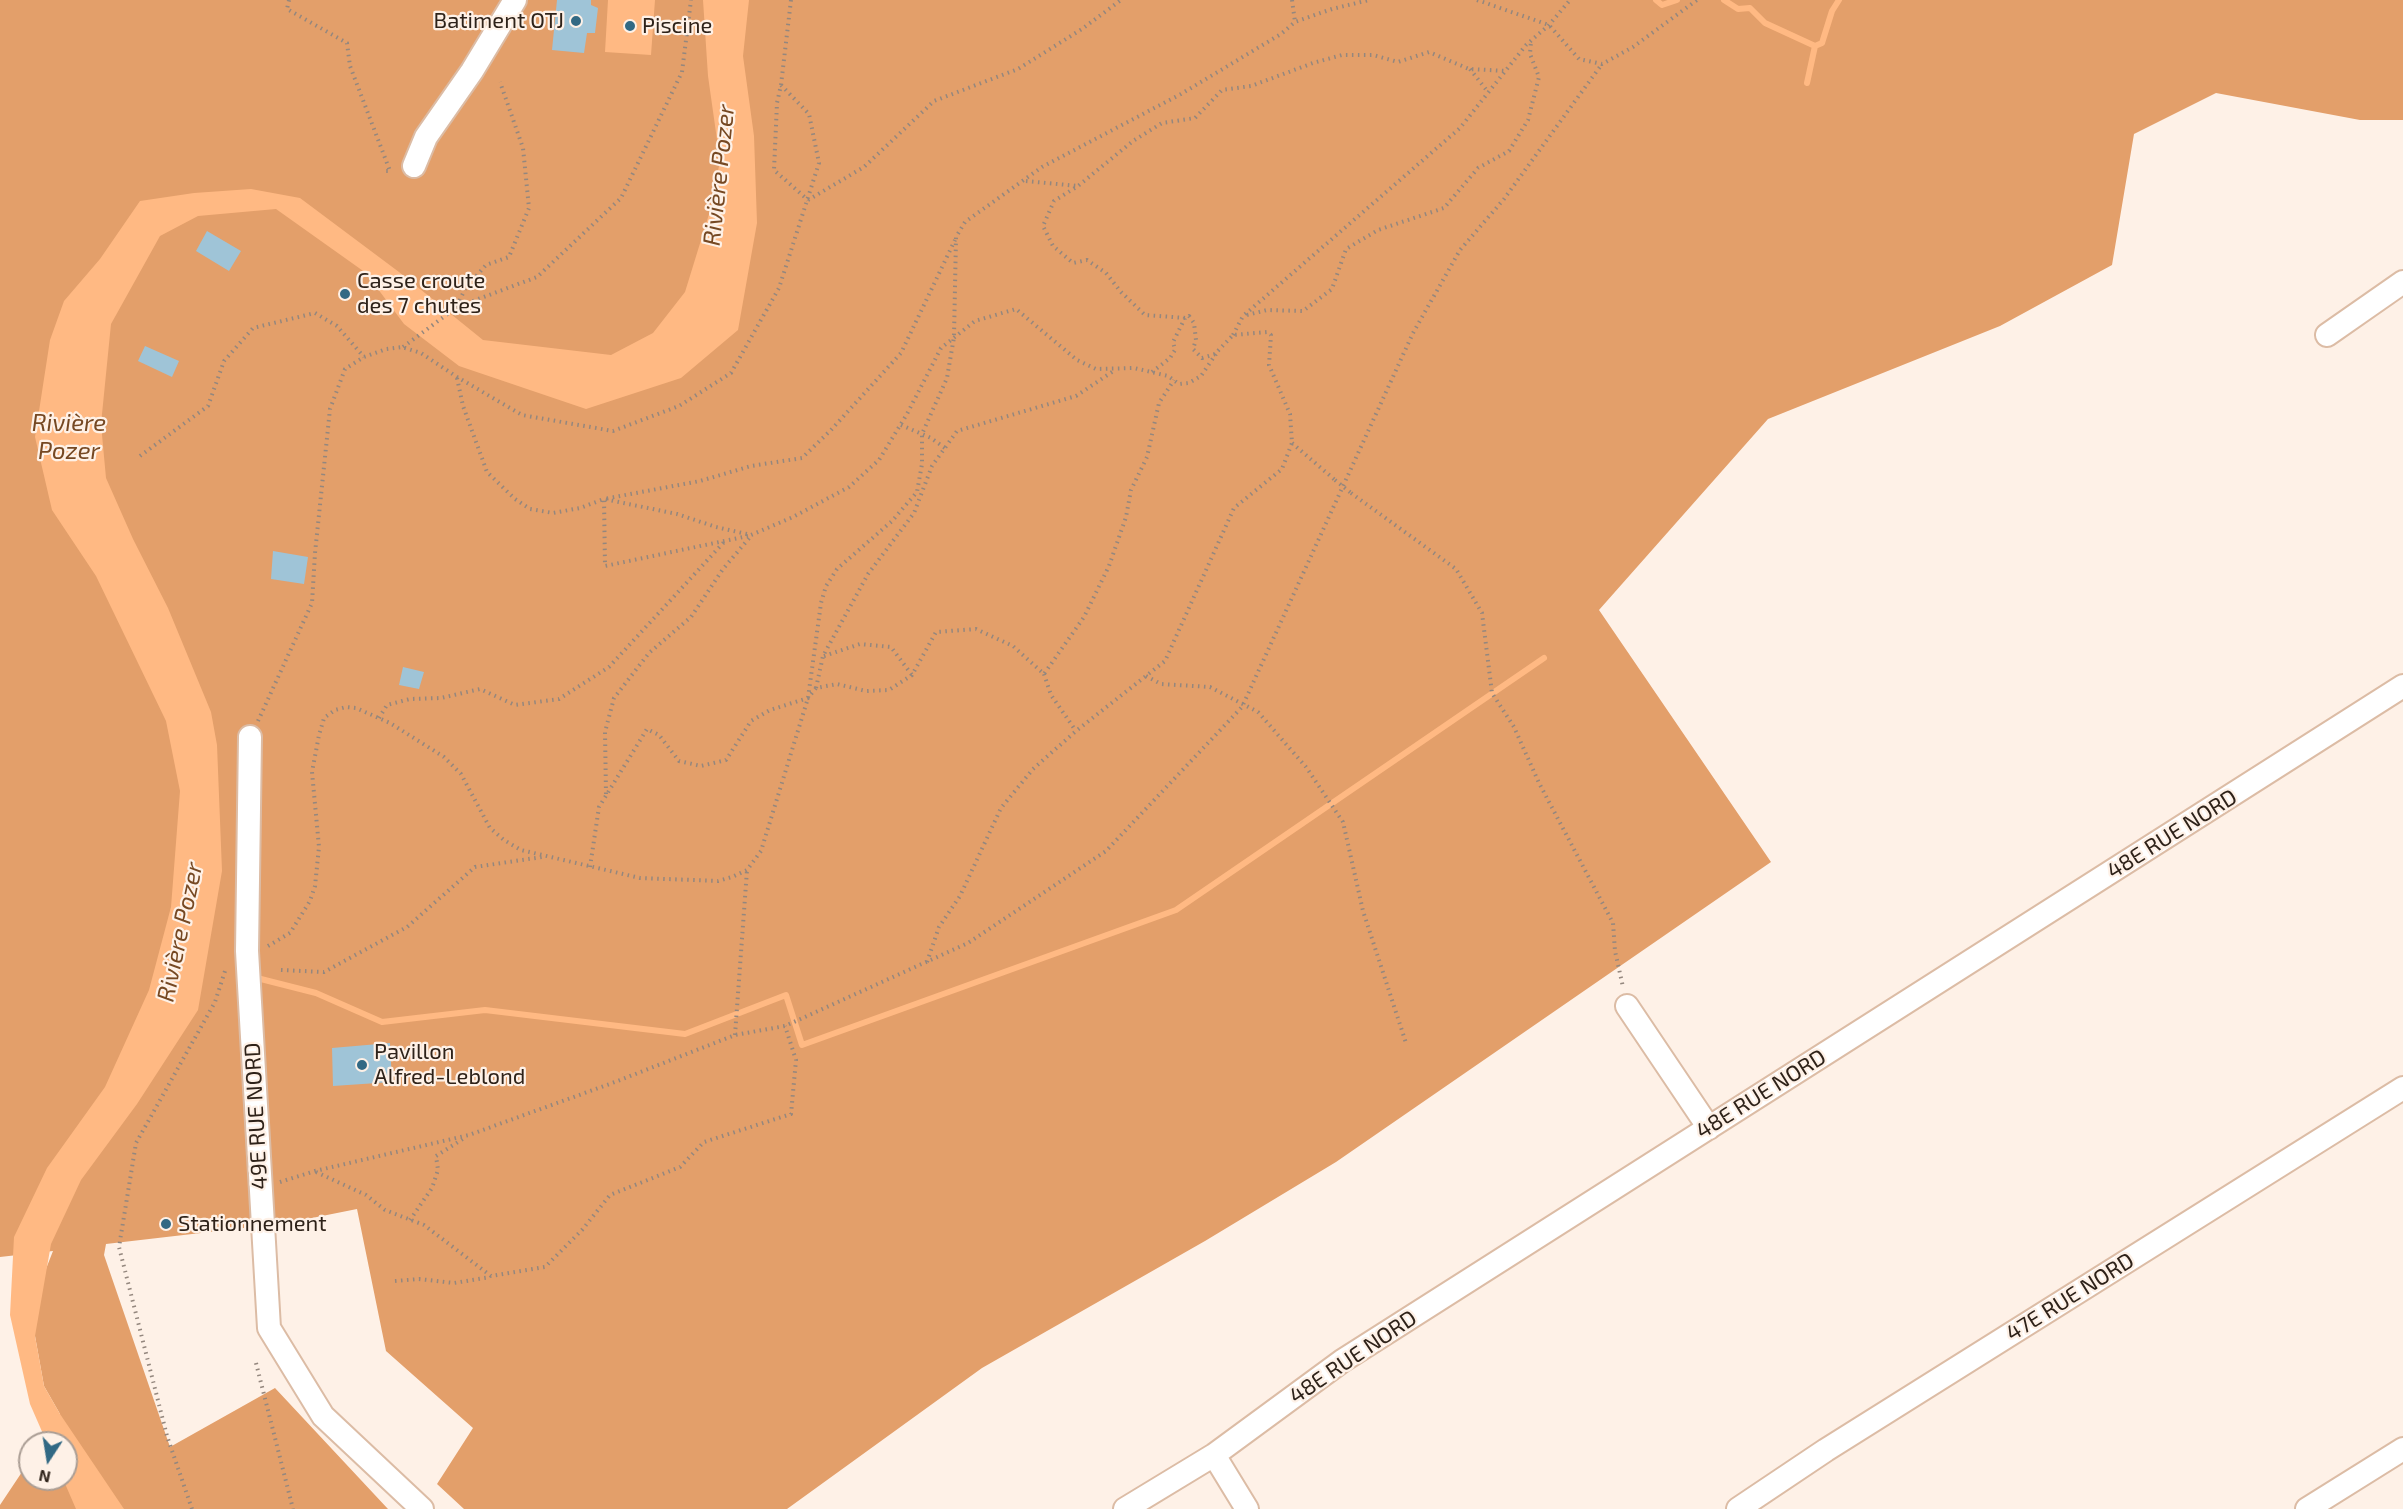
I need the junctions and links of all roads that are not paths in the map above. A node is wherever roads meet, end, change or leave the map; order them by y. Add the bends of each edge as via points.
1 (515, 0) edge
2 (414, 166) dead end
3 (2403, 282) edge
4 (2327, 334) dead end
5 (2403, 686) edge
6 (250, 737) road end
7 (1628, 1006) road end
8 (2403, 1088) edge
9 (1709, 1128) junction
10 (2403, 1449) edge
11 (1214, 1455) junction
12 (422, 1509) edge
13 (1125, 1509) edge
14 (1247, 1509) edge
15 (1738, 1509) edge
16 (2307, 1509) edge

1 - 2 street via 426,137
3 - 4 street
5 - 9 street, 48E RUE NORD
6 - 12 street, 49E RUE NORD via 248,951 268,1328 323,1416
7 - 9 street
8 - 15 street, 47E RUE NORD
9 - 11 street, 48E RUE NORD via 1342,1361
10 - 16 street
11 - 13 street, 48E RUE NORD
11 - 14 street

